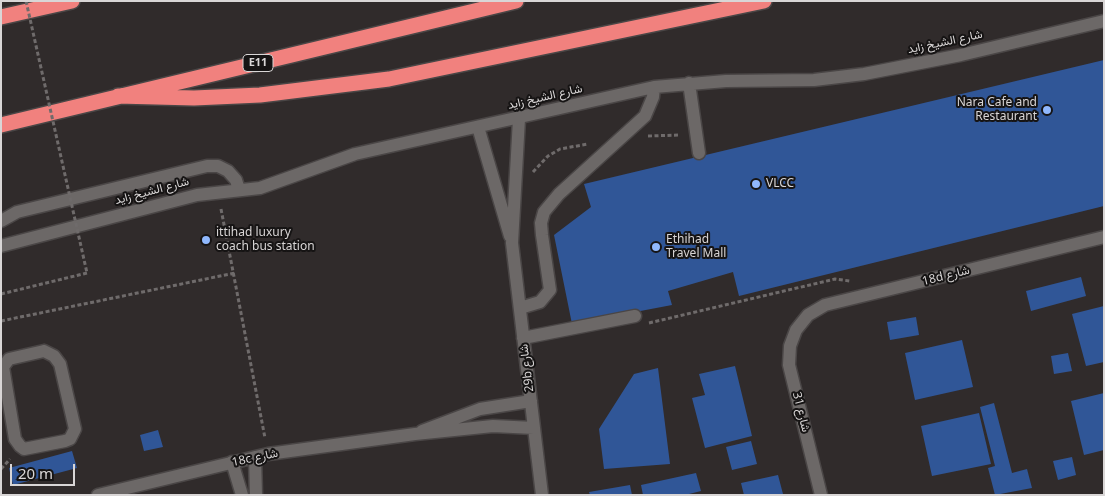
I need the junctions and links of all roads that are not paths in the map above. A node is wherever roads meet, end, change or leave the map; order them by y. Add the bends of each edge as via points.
1 (27, 1) edge
2 (72, 1) edge
3 (516, 1) edge
4 (764, 1) edge
5 (2, 17) edge
6 (1104, 21) edge
7 (688, 83) junction
8 (654, 87) junction
9 (118, 96) junction
10 (519, 119) junction
11 (1, 125) edge
12 (478, 127) junction
13 (699, 153) dead end
14 (238, 190) junction
15 (1, 221) edge
16 (1104, 237) edge
17 (512, 241) junction
18 (1, 246) edge
19 (520, 308) junction
20 (638, 320) road end
21 (796, 330) joint
22 (523, 338) junction
23 (3, 373) joint
24 (531, 401) junction
25 (534, 428) junction
26 (415, 434) junction
27 (255, 457) junction
28 (232, 462) junction
29 (98, 495) edge
30 (242, 495) edge
31 (256, 495) edge
32 (542, 495) edge
33 (821, 495) edge

1 - 5 highway
2 - 5 highway
3 - 9 highway, E11
4 - 9 highway via 389,79 250,95 194,98
6 - 7 street, شارع الشيخ زايد via 864,74 814,80
7 - 8 street, شارع الشيخ زايد
7 - 13 street
8 - 10 street, شارع الشيخ زايد
8 - 19 street via 650,107 642,120 559,194 544,212 541,223 550,290 540,302
9 - 11 highway, E11
10 - 12 street, شارع الشيخ زايد
10 - 17 street, 29b شارع
12 - 14 street, شارع الشيخ زايد via 346,156 281,182
12 - 17 street, 29b شارع
14 - 15 street via 236,180 228,171 218,166 207,166 17,212
14 - 18 street, شارع الشيخ زايد via 197,195
16 - 21 street, 18d شارع via 825,305 808,315
17 - 19 street, 29b شارع
19 - 22 street, 29b شارع
20 - 22 street
21 - 33 street, شارع 31 via 790,346 789,365
22 - 24 street, 29b شارع
23 - 23 street via 15,439 20,446 29,450 70,439 75,424 60,364 54,356 44,351 9,359
24 - 25 street, 29b شارع
24 - 26 street, 18c شارع via 480,409
25 - 26 street, 18c شارع via 494,426
25 - 32 street, 29b شارع
26 - 27 street, 18c شارع
27 - 28 street, 18c شارع
27 - 31 street
28 - 29 street, 18c شارع
28 - 30 street

